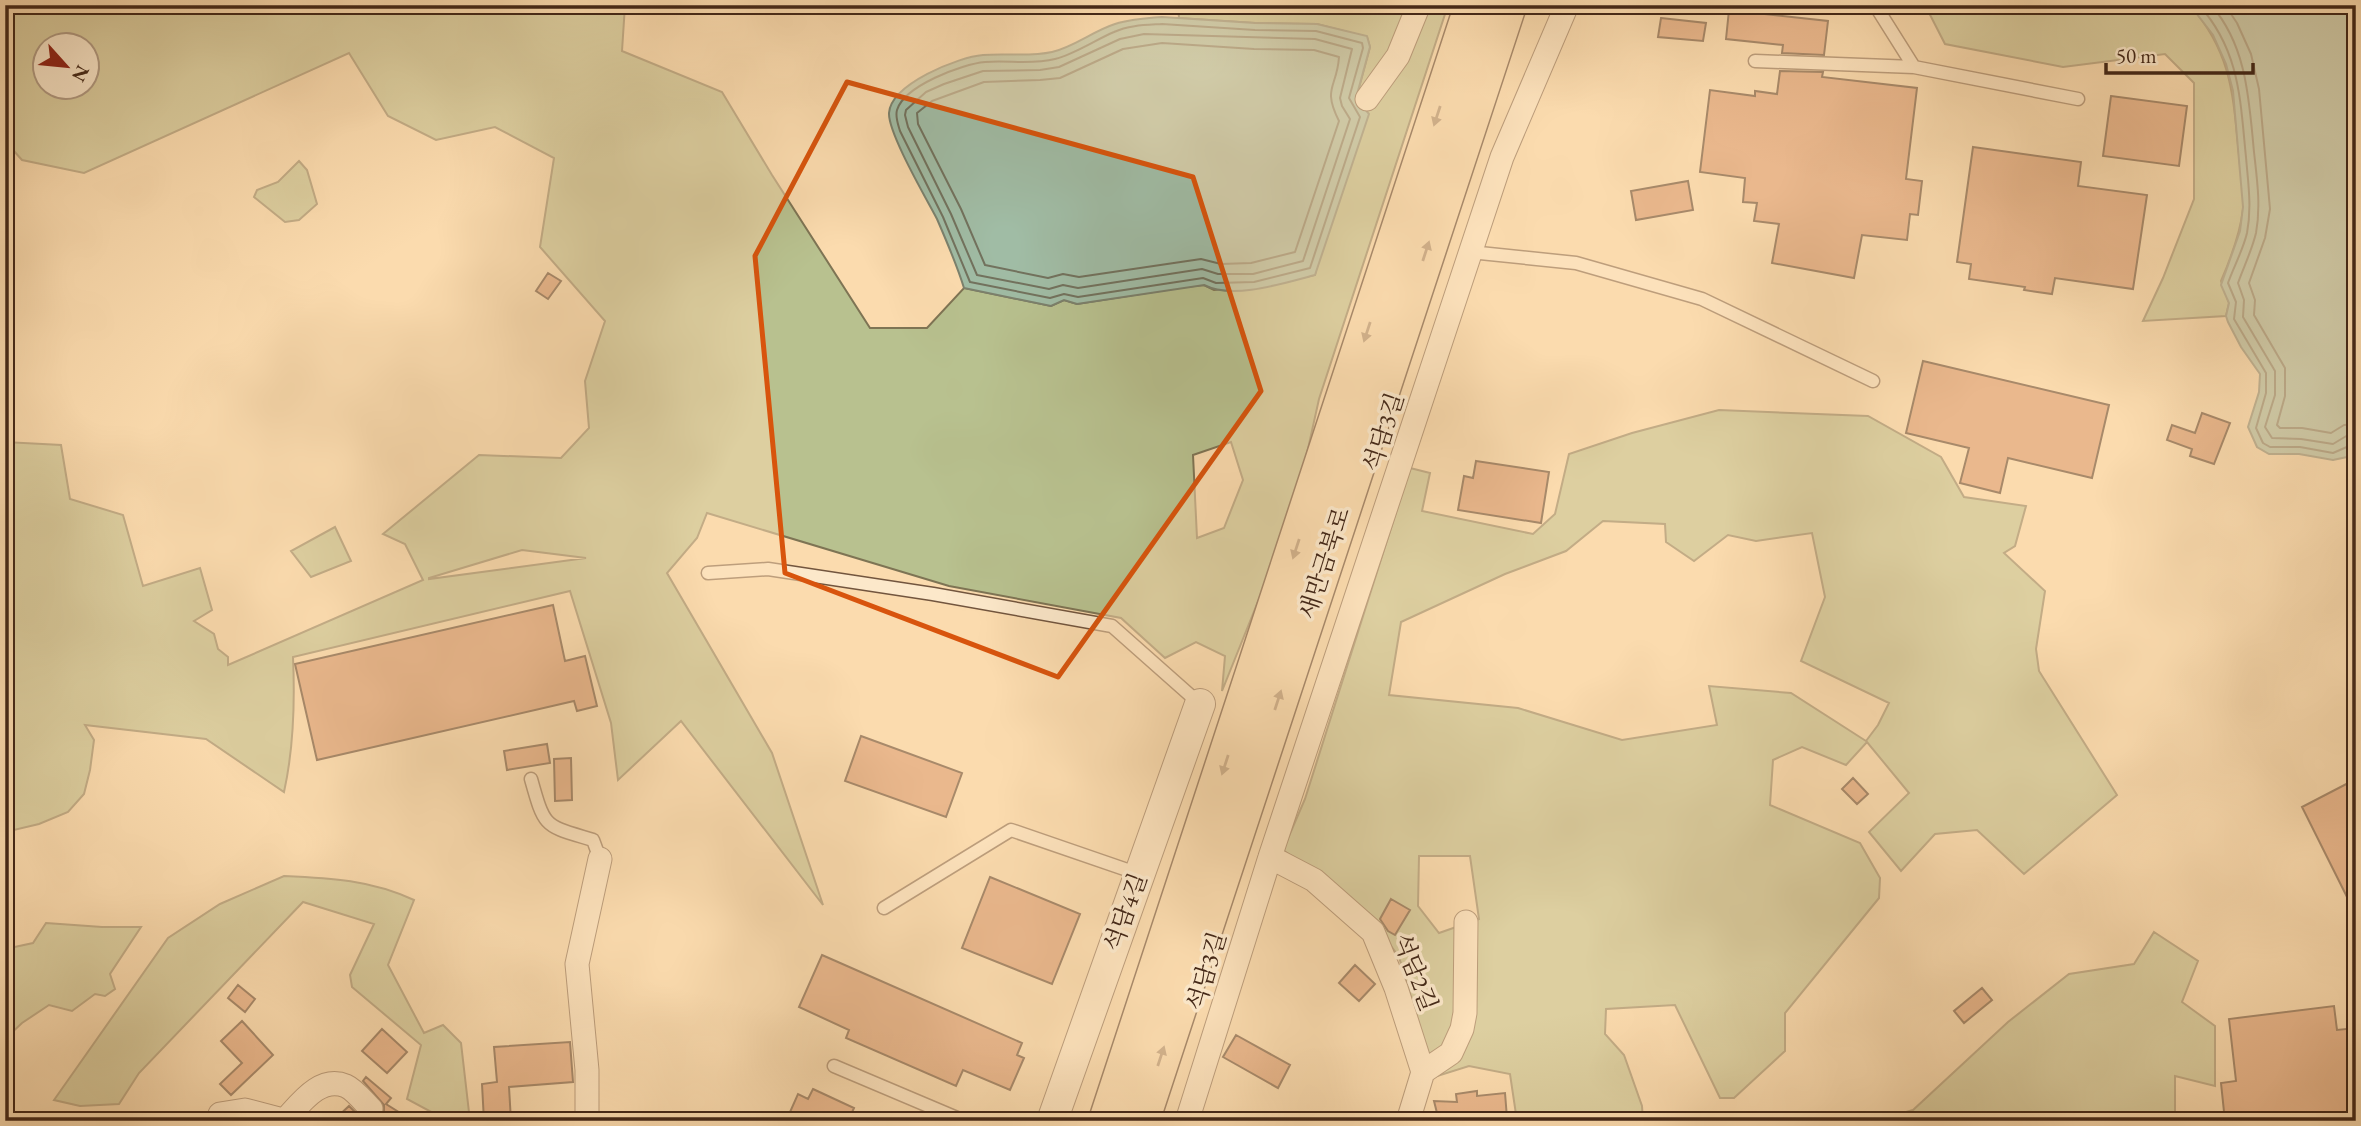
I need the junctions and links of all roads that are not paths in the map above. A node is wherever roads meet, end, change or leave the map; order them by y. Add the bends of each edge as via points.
1 (1474, 5) edge
2 (1507, 5) edge
3 (1567, 5) edge
4 (1875, 5) edge
5 (1421, 6) edge
6 (1474, 55) junction
7 (1755, 61) dead end
8 (1914, 67) junction
9 (1367, 99) dead end
10 (2078, 99) dead end
11 (1470, 252) junction
12 (1873, 382) dead end
13 (708, 573) dead end
14 (1200, 704) joint
15 (531, 779) dead end
16 (1270, 857) junction
17 (600, 859) joint
18 (1139, 874) junction
19 (884, 908) dead end
20 (1466, 922) dead end
21 (834, 1066) dead end
22 (1423, 1072) junction
23 (371, 1109) dead end
24 (235, 1115) edge
25 (286, 1120) edge
26 (587, 1121) edge
27 (964, 1121) edge
28 (1052, 1121) edge
29 (1108, 1121) edge
30 (1140, 1121) edge
31 (1187, 1121) edge
32 (1408, 1121) edge

1 - 6 highway, 새만금북로
2 - 6 highway, 새만금북로
3 - 11 street, 석담3길 via 1502,157
4 - 8 lane
5 - 9 street via 1398,57
6 -> 29 highway, 새만금북로
30 -> 6 highway, 새만금북로
7 - 8 lane
8 - 10 lane
11 - 12 lane via 1576,263 1702,299
11 - 16 street, 석담3길
13 - 14 lane via 768,569 1112,626
14 - 18 street, 석담4길
15 - 17 lane via 541,813 552,827 593,840
16 - 22 street, 석담2길 via 1314,880 1373,932
16 - 31 street, 석담3길
17 - 26 street via 577,964
18 - 19 lane via 1011,830
18 - 28 street, 석담4길
20 - 22 street, 석담2길 via 1462,1029 1451,1053
21 - 27 lane
22 - 32 street
23 - 25 street via 347,1087 333,1084 317,1088
24 - 25 street

